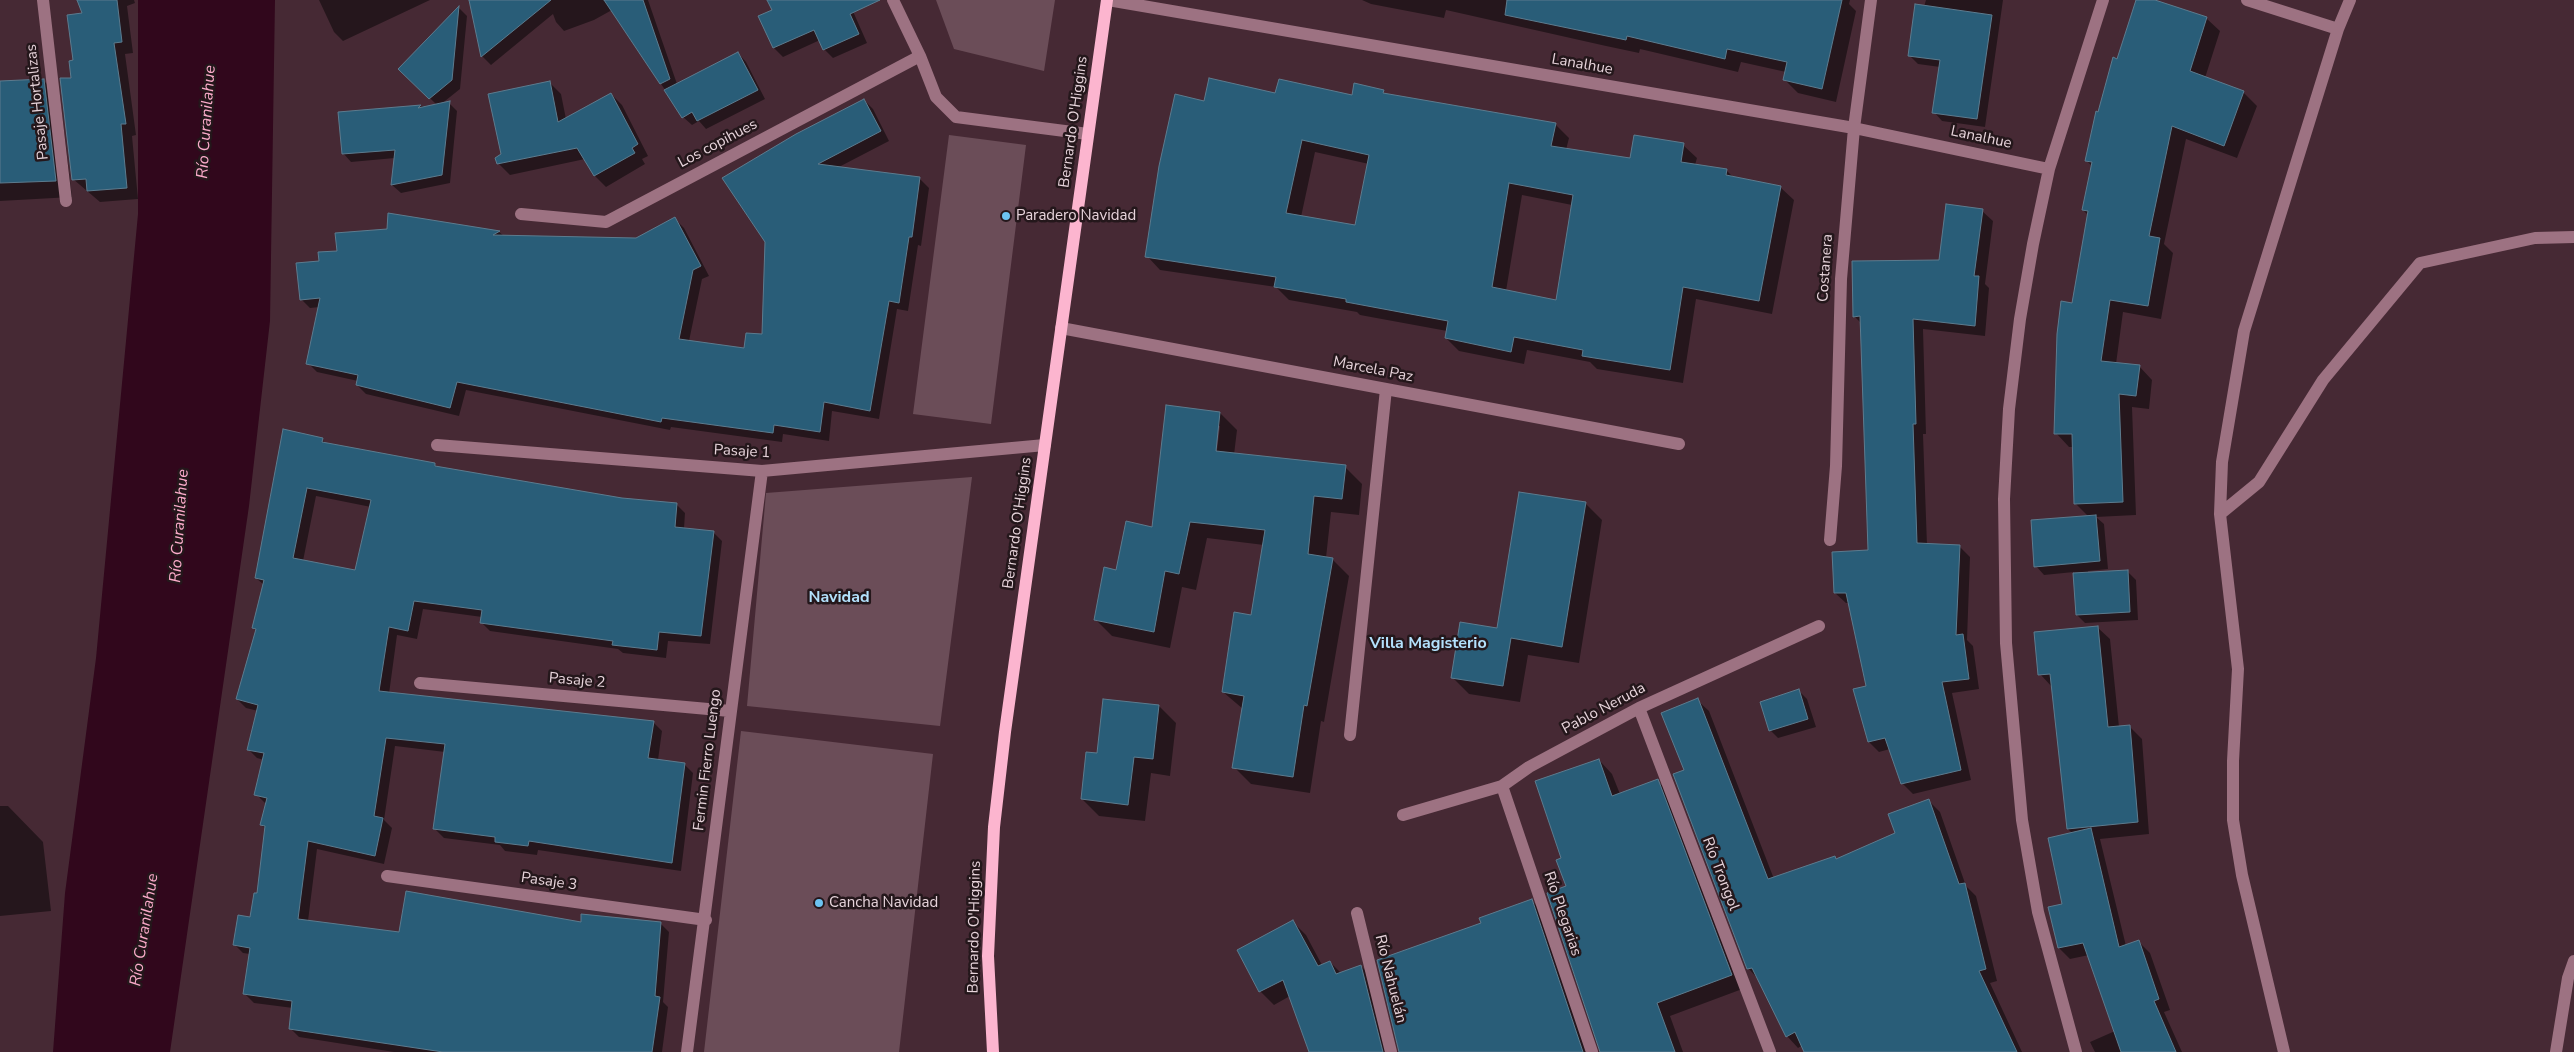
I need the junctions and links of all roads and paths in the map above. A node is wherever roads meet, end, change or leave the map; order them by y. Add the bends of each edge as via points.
1 (43, 0) edge
2 (893, 0) edge
3 (1107, 0) edge
4 (1872, 0) edge
5 (2103, 0) edge
6 (2247, 0) edge
7 (2350, 0) edge
8 (2338, 29) junction
9 (920, 56) junction
10 (1854, 128) junction
11 (1088, 134) junction
12 (2049, 169) junction
13 (66, 201) dead end
14 (521, 214) dead end
15 (2574, 237) edge
16 (1061, 328) junction
17 (1386, 389) junction
18 (437, 444) dead end
19 (1679, 444) dead end
20 (1045, 445) junction
21 (762, 471) junction
22 (2220, 514) junction
23 (1830, 540) dead end
24 (1819, 626) dead end
25 (420, 682) dead end
26 (1639, 708) junction
27 (730, 711) junction
28 (1350, 735) dead end
29 (1502, 786) junction
30 (1403, 815) dead end
31 (387, 876) dead end
32 (1357, 914) dead end
33 (706, 920) junction
34 (2574, 961) edge
35 (687, 1052) edge
36 (993, 1052) edge
37 (1391, 1052) edge
38 (1592, 1052) edge
39 (1770, 1052) edge
40 (2076, 1052) edge
41 (2284, 1052) edge
42 (2556, 1052) edge

1 - 13 street, Pasaje Hortalizas
2 - 9 street
3 - 10 street, Lanalhue
3 - 11 main road, Bernardo O'Higgins
4 - 10 street, Costanera
5 - 12 street
6 - 8 street
7 - 8 street
8 - 22 street via 2244,332 2222,462
9 - 11 street via 936,96 956,117
9 - 14 street, Los copihues via 606,222
10 - 12 street, Lanalhue
10 - 23 street, Costanera via 1841,279 1836,466
11 - 16 main road, Bernardo O'Higgins
12 - 40 street via 2020,319 2009,409 2004,499 2006,634 2022,820 2038,912
15 - 22 street via 2535,238 2420,263 2324,380 2259,482
16 - 17 street, Marcela Paz
16 - 20 main road, Bernardo O'Higgins
17 - 19 street, Marcela Paz
17 - 28 street
18 - 21 street, Pasaje 1
20 - 21 street, Pasaje 1
20 - 36 main road, Bernardo O'Higgins via 994,827 988,956
21 - 27 street, Fermin Fierro Luengo
22 - 41 street via 2238,669 2233,820 2242,875
24 - 26 street, Pablo Neruda
25 - 27 street, Pasaje 2
26 - 29 street, Pablo Neruda via 1529,767
26 - 39 street, Río Trongol
27 - 33 street, Fermin Fierro Luengo
29 - 30 street, Pablo Neruda
29 - 38 street, Río Plegarias
31 - 33 street, Pasaje 3
32 - 37 street, Río Nahuelán
33 - 35 street, Fermin Fierro Luengo
34 - 42 street via 2568,978

